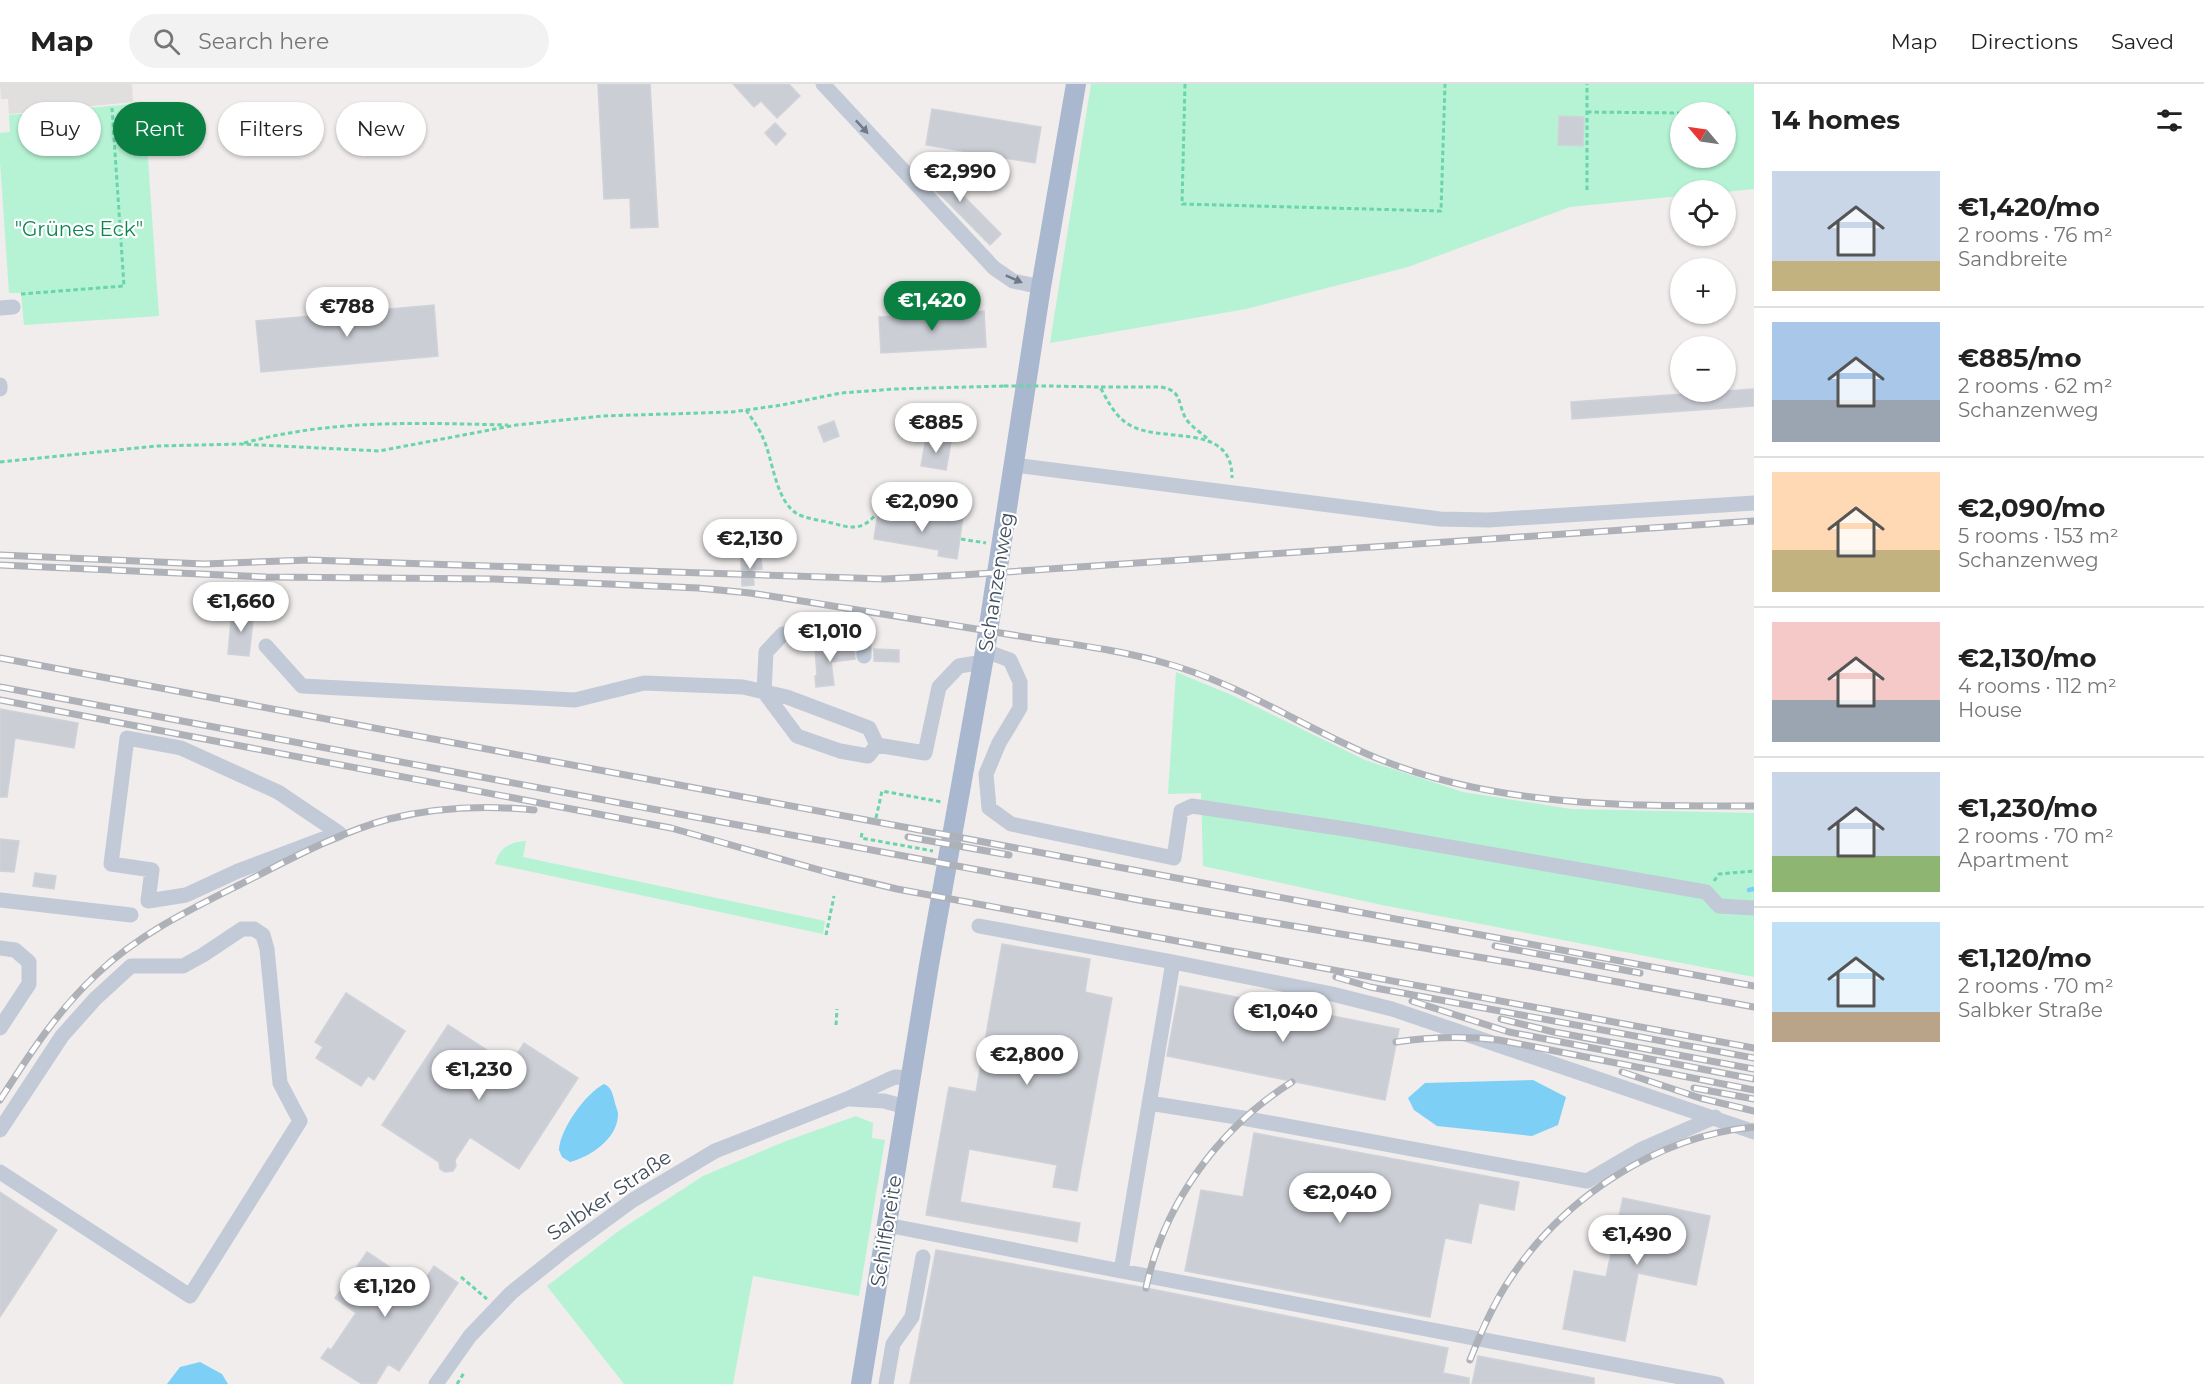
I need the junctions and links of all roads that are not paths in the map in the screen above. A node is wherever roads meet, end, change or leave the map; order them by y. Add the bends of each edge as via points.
1 (823, 84) edge
2 (1076, 84) edge
3 (1041, 287) junction
4 (1014, 465) junction
5 (1754, 503) edge
6 (266, 646) dead end
7 (864, 656) dead end
8 (984, 657) junction
9 (764, 692) junction
10 (877, 745) junction
11 (339, 833) joint
12 (0, 900) edge
13 (1754, 908) edge
14 (131, 915) dead end
15 (979, 926) dead end
16 (0, 948) edge
17 (1173, 962) junction
18 (0, 1028) edge
19 (910, 1078) junction
20 (847, 1099) junction
21 (1149, 1103) junction
22 (906, 1107) junction
23 (1714, 1117) junction
24 (0, 1130) edge
25 (1754, 1132) edge
26 (0, 1172) edge
27 (887, 1225) junction
28 (922, 1257) dead end
29 (1121, 1271) junction
30 (436, 1384) edge
31 (861, 1384) edge
32 (886, 1384) edge
33 (1717, 1384) edge

1 -> 3 street via 994,268 1013,280
2 - 3 main road, Schanzenweg
3 - 4 main road, Schanzenweg
4 - 5 street via 1440,519 1488,520
4 - 8 main road, Schanzenweg
6 - 9 street via 302,686 575,700 644,683 743,687
7 - 9 street via 864,646 850,635 783,634 766,652
8 - 10 street via 959,666 939,687 925,753
8 - 13 street via 1010,660 1020,682 1020,708 999,742 986,774 989,808 1011,824 1174,858 1181,811 1192,806 1706,892 1719,906
8 - 19 main road, Schanzenweg
9 - 10 street via 869,728
9 - 10 street via 797,736 868,756
11 - 11 street via 186,895 148,901 152,870 111,864 127,738 182,748 278,792
12 - 14 street
15 - 17 street
16 - 18 street via 15,950 29,962 29,984
17 - 21 street
17 - 23 street via 1392,1009
19 - 20 street, Salbker Straße via 895,1077
19 - 22 main road, Schilfbreite
20 - 22 street, Salbker Straße
20 - 30 street, Salbker Straße via 715,1150 598,1224 496,1307
21 - 23 street via 1587,1180 1652,1144
21 - 29 street
22 - 27 main road, Schilfbreite
23 - 25 street
24 - 26 street via 62,1036 131,966 183,966 242,928 263,935 280,1083 300,1120 190,1296
27 - 29 street
27 - 31 main road, Schilfbreite
28 - 32 street via 912,1317 893,1344
29 - 33 street

